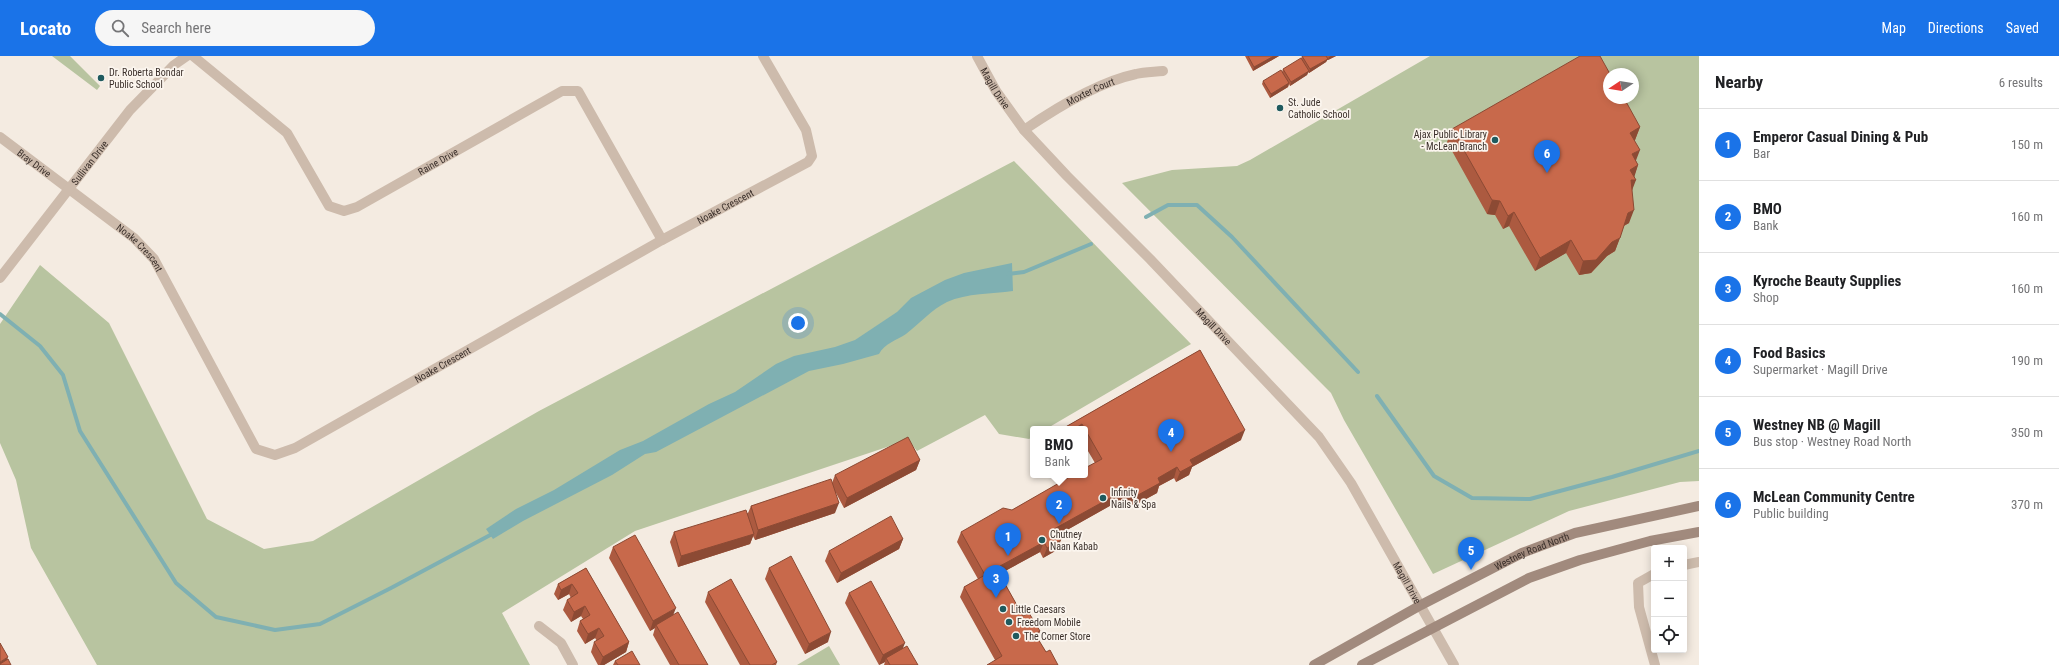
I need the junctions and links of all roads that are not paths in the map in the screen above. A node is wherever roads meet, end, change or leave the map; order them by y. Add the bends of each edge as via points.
1 (188, 56) edge
2 (193, 56) edge
3 (763, 56) edge
4 (977, 56) edge
5 (1163, 72) dead end
6 (1024, 130) junction
7 (0, 137) edge
8 (68, 190) junction
9 (662, 240) junction
10 (0, 278) edge
11 (1699, 506) edge
12 (1699, 532) edge
13 (1699, 562) edge
14 (1687, 564) edge
15 (1651, 576) edge
16 (1421, 605) junction
17 (539, 626) dead end
18 (1435, 628) junction
19 (573, 665) edge
20 (1314, 665) edge
21 (1362, 665) edge
22 (1454, 665) edge
23 (1656, 665) edge

1 - 8 street, Sullivan Drive via 174,65 130,110
2 - 9 street, Raine Drive via 287,133 329,206 344,211 357,207 562,91 578,91
3 - 9 street, Noake Crescent via 806,130 812,156 808,162
4 - 6 street, Magill Drive via 996,91
5 - 6 street, Moxter Court via 1137,73 1110,81
6 - 16 street, Magill Drive via 1319,437 1351,482
7 - 8 street, Bray Drive
8 - 9 street, Noake Crescent via 134,238 154,259 256,449 275,455 295,448
8 - 10 street, Sullivan Drive
11 - 16 main road, Westney Road North via 1575,533 1522,553
12 - 18 main road via 1650,541 1580,560 1529,578
13 - 14 street
15 - 23 street via 1638,583 1639,608
16 - 18 street, Magill Drive
16 - 20 main road, Westney Road North
17 - 19 street via 561,643
18 - 21 main road
18 - 22 street, Magill Drive

